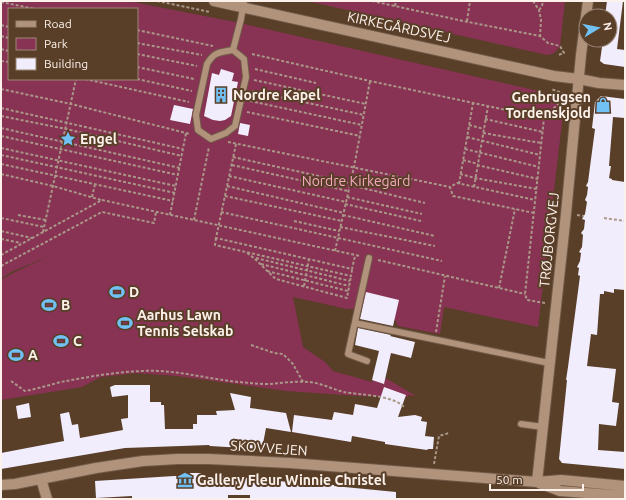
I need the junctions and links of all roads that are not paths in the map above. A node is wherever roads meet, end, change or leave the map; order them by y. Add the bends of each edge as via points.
1 (214, 1) edge
2 (588, 1) edge
3 (243, 4) edge
4 (233, 50) junction
5 (579, 80) junction
6 (625, 85) edge
7 (369, 258) road end
8 (355, 323) junction
9 (366, 361) dead end
10 (550, 363) junction
11 (521, 424) dead end
12 (543, 427) junction
13 (41, 479) junction
14 (537, 482) junction
15 (1, 485) edge
16 (625, 486) edge
17 (625, 496) edge
18 (47, 499) edge

1 - 3 street, KIRKEGÅRDSVEJ
2 - 5 street, TRØJBORGVEJ
3 - 4 lane
3 - 5 street, KIRKEGÅRDSVEJ
4 - 4 lane via 216,53 206,68 196,115 198,130 211,139 226,134 235,126 246,78 244,59
5 - 6 street, KIRKEGÅRDSVEJ
5 - 10 street, TRØJBORGVEJ
7 - 8 lane
8 - 9 lane via 348,354
8 - 10 lane
10 - 12 street, TRØJBORGVEJ
11 - 12 lane
12 - 14 street, TRØJBORGVEJ
13 - 14 street, SKOVVEJEN via 143,461 209,459
13 - 15 street, SKOVVEJEN
13 - 18 street
14 - 16 street via 561,480
14 - 17 street via 560,491

